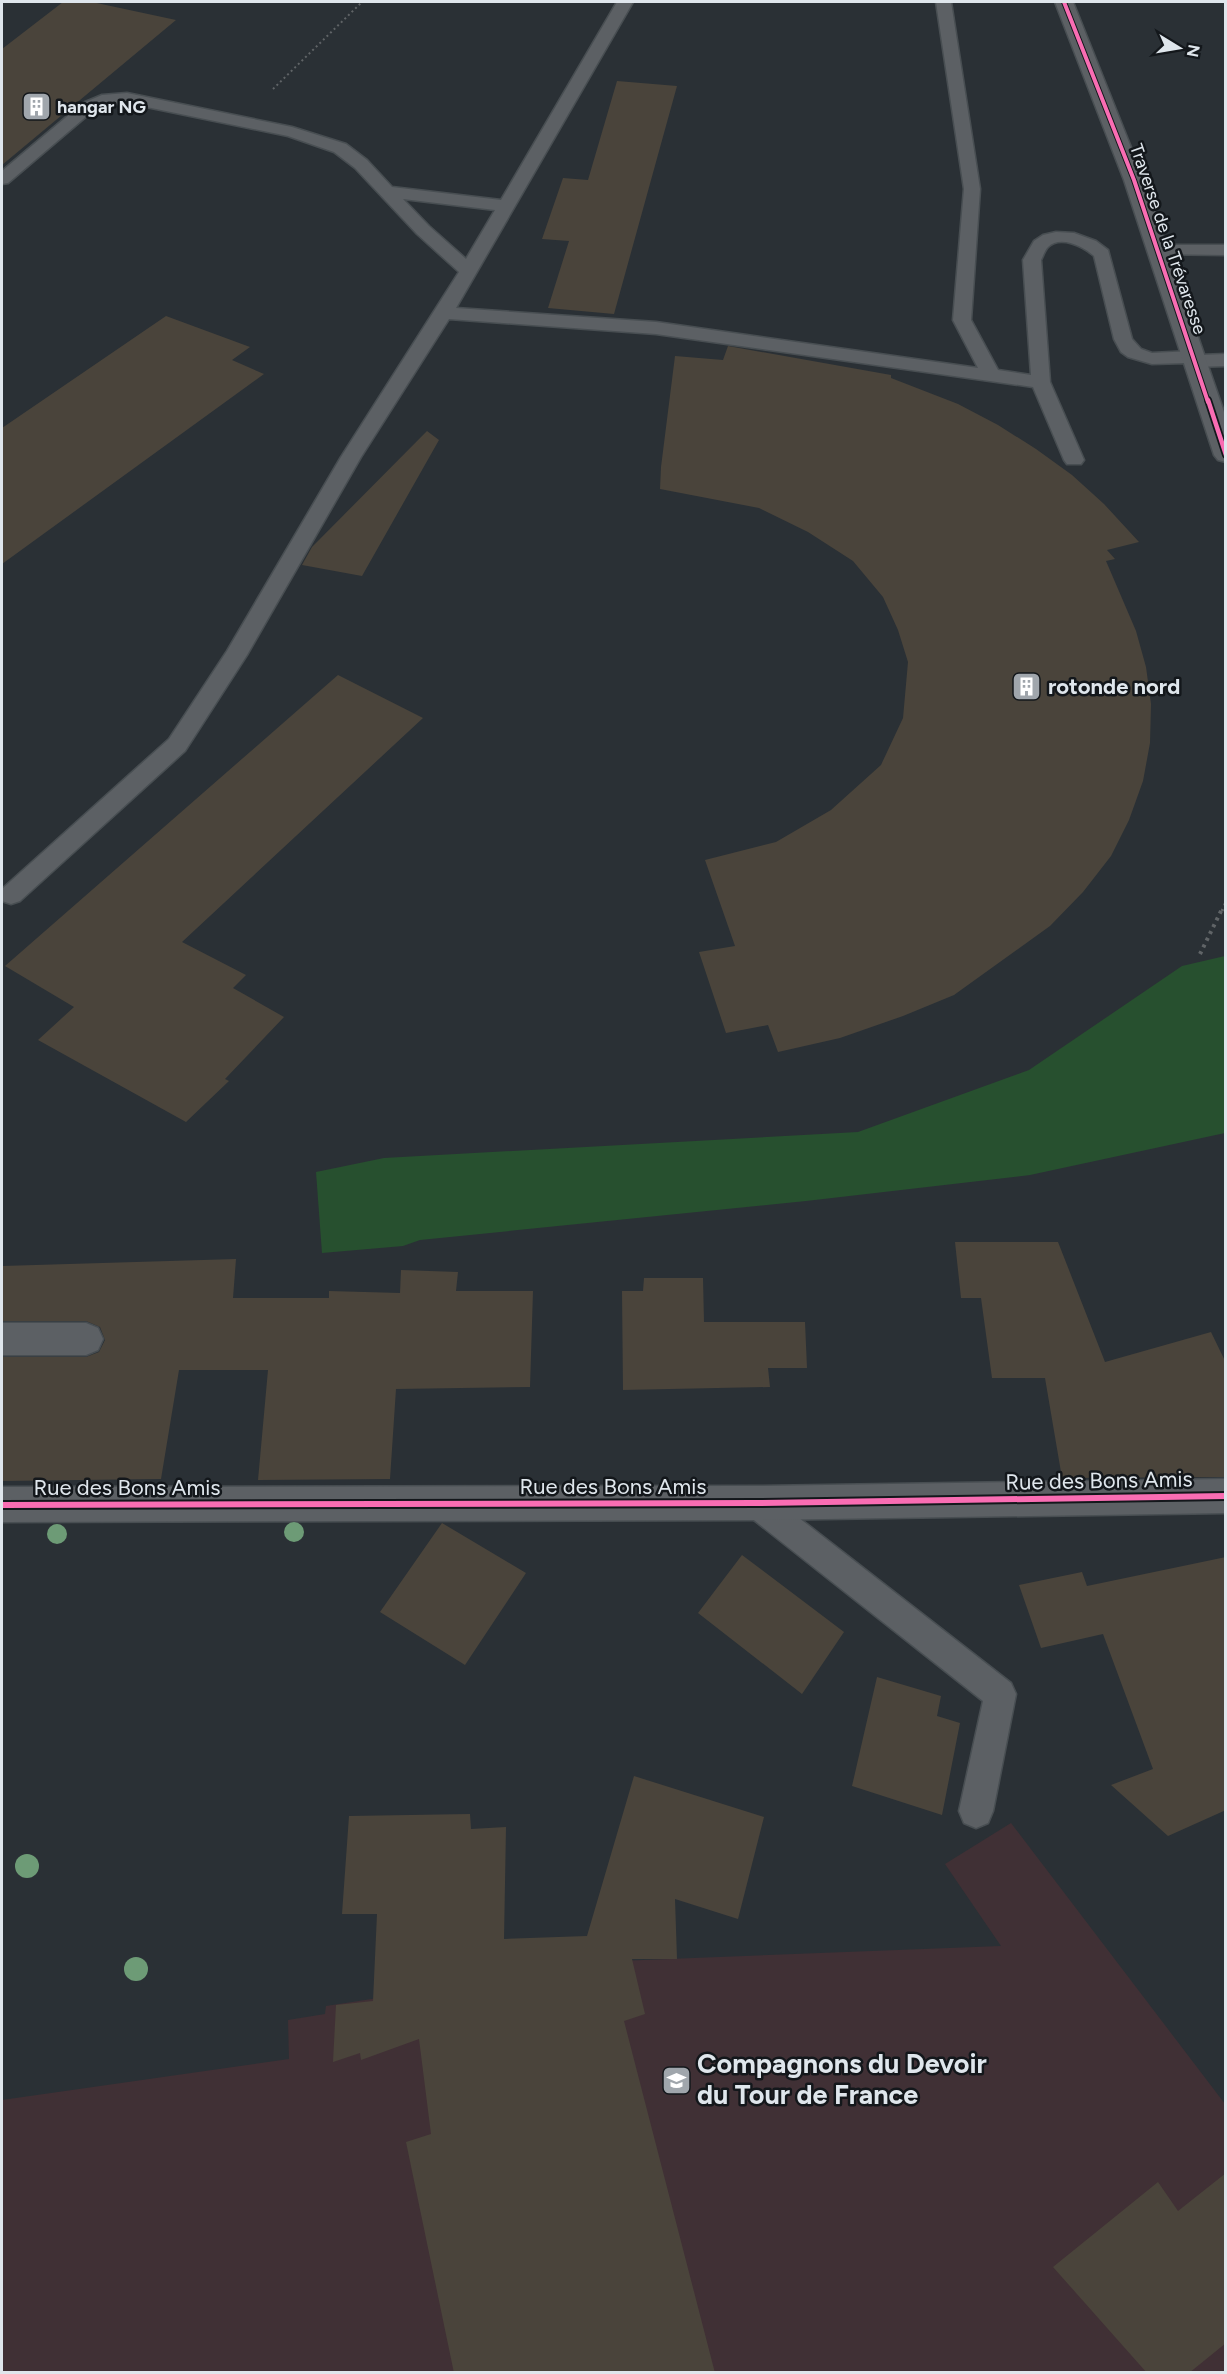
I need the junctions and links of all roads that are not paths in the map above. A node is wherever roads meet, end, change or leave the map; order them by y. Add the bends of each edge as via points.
1 (625, 2) edge
2 (944, 2) edge
3 (1064, 2) edge
4 (2, 179) edge
5 (388, 192) junction
6 (505, 206) junction
7 (1157, 250) junction
8 (1226, 250) edge
9 (468, 270) junction
10 (444, 313) junction
11 (1193, 359) junction
12 (1226, 360) edge
13 (990, 374) junction
14 (1041, 382) junction
15 (1226, 455) edge
16 (1074, 460) dead end
17 (11, 895) dead end
18 (2, 1339) edge
19 (86, 1339) dead end
20 (1226, 1496) edge
21 (756, 1503) junction
22 (2, 1505) edge
23 (976, 1811) dead end

1 - 6 lane
2 - 13 lane via 972,189 962,320
3 - 7 street, Traverse de la Trévaresse via 1134,180
4 - 5 lane via 89,106 102,100 127,98 292,132 330,144 351,155
5 - 6 lane
5 - 9 lane
6 - 9 lane
7 - 8 lane
7 - 11 street, Traverse de la Trévaresse
9 - 10 lane
10 - 13 lane via 656,328
10 - 17 lane via 351,457 236,655 177,746
11 - 12 lane
11 - 14 lane via 1141,357 1126,349 1102,254 1081,240 1052,238 1041,244 1032,260
11 - 15 street, Traverse de la Trévaresse
13 - 14 lane
14 - 16 lane
18 - 19 street
20 - 21 street, Rue des Bons Amis
21 - 22 street, Rue des Bons Amis
21 - 23 lane via 1000,1694

